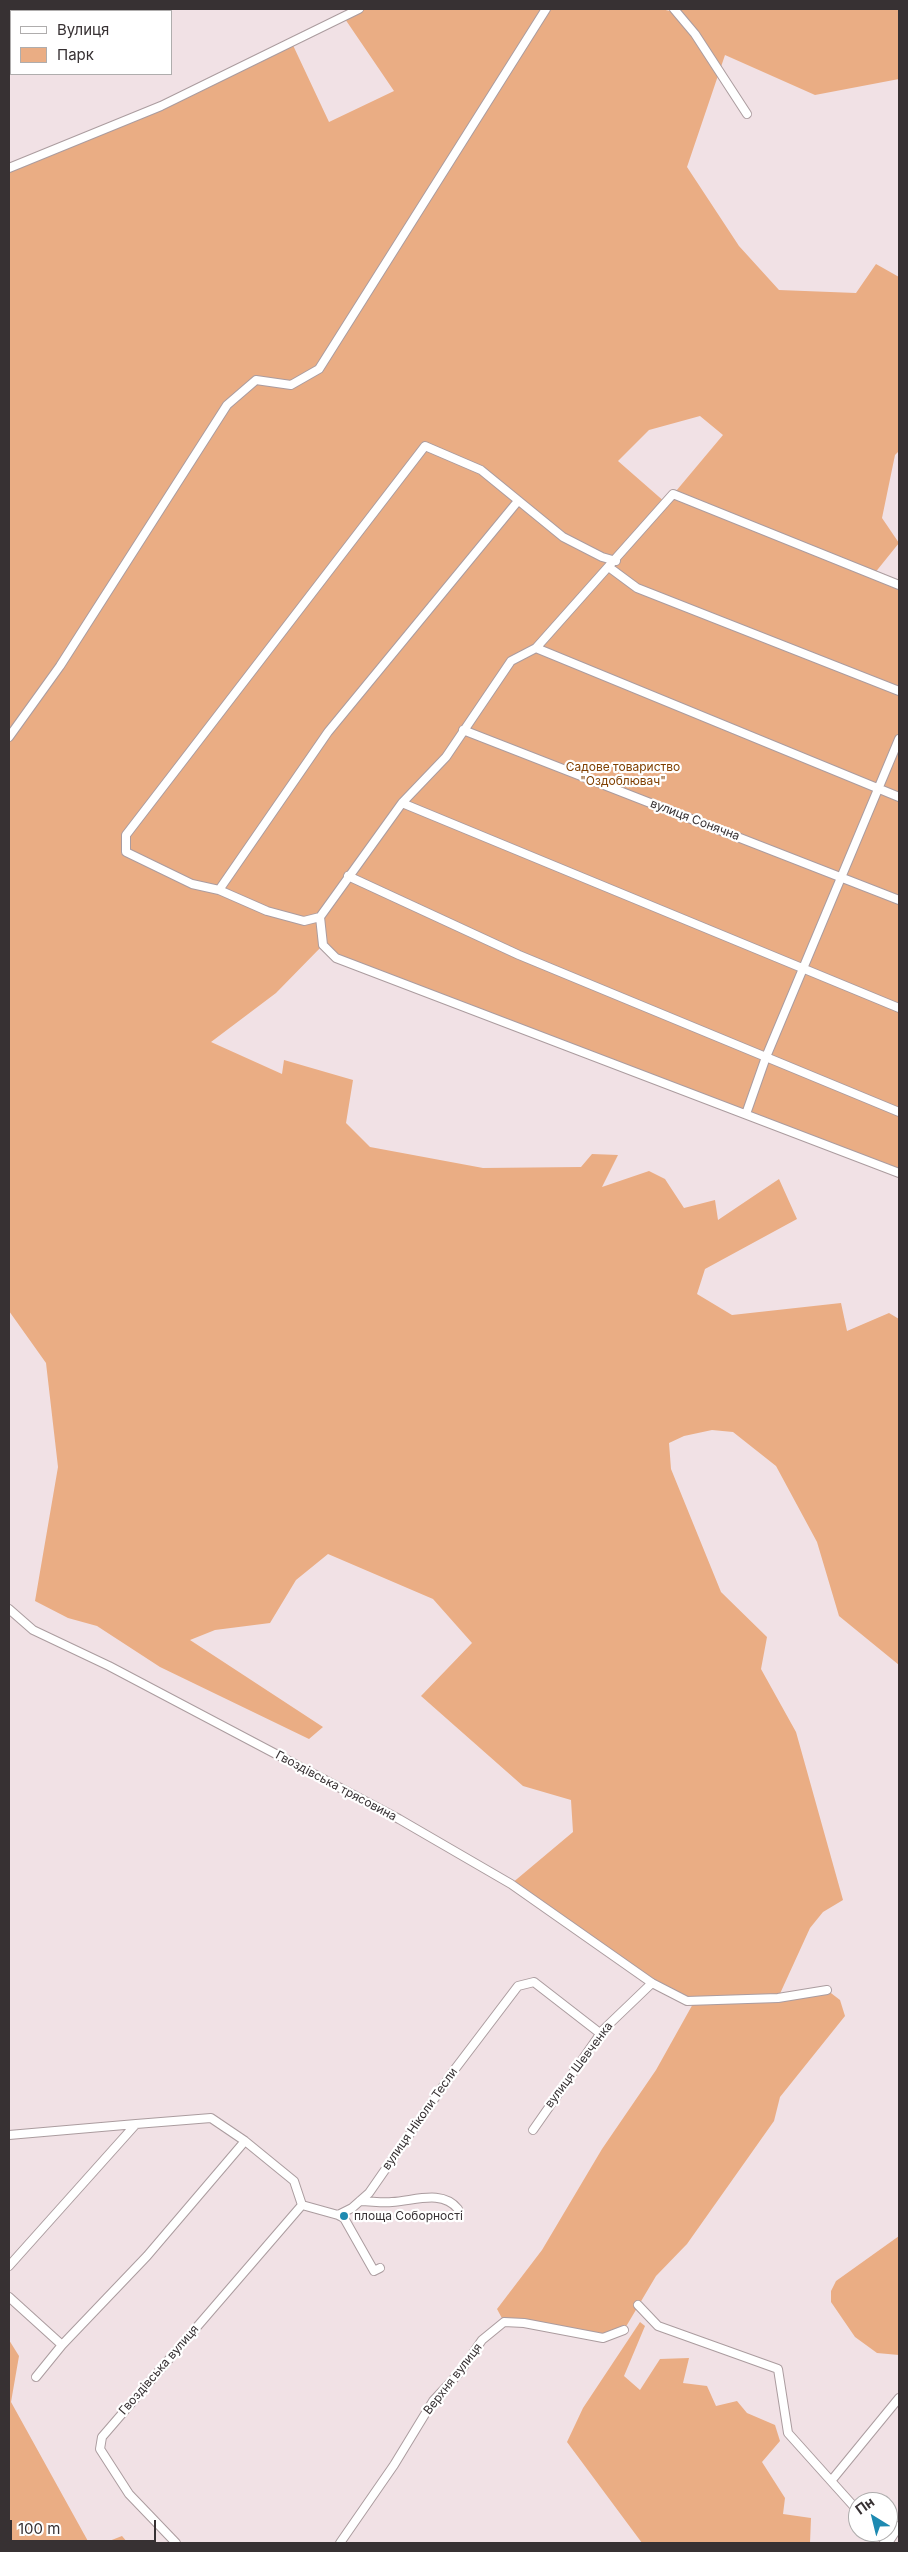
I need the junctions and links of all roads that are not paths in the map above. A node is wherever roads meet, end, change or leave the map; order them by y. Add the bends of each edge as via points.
1 (359, 9) edge
2 (546, 9) edge
3 (674, 9) edge
4 (747, 114) dead end
5 (9, 168) edge
6 (518, 501) junction
7 (616, 561) junction
8 (610, 568) junction
9 (899, 585) edge
10 (536, 648) junction
11 (899, 691) edge
12 (463, 730) junction
13 (9, 737) edge
14 (899, 738) edge
15 (879, 789) junction
16 (899, 797) edge
17 (402, 803) junction
18 (348, 876) junction
19 (841, 876) junction
20 (220, 890) junction
21 (899, 900) edge
22 (320, 917) junction
23 (804, 968) junction
24 (899, 1008) edge
25 (766, 1057) junction
26 (899, 1112) edge
27 (746, 1114) junction
28 (899, 1173) edge
29 (9, 1609) edge
30 (652, 1983) junction
31 (827, 1990) dead end
32 (601, 2034) junction
33 (136, 2124) junction
34 (533, 2130) dead end
35 (9, 2135) edge
36 (245, 2141) junction
37 (360, 2201) junction
38 (302, 2204) junction
39 (458, 2209) dead end
40 (338, 2215) junction
41 (9, 2266) edge
42 (377, 2270) dead end
43 (9, 2297) edge
44 (638, 2305) dead end
45 (624, 2330) dead end
46 (62, 2345) junction
47 (36, 2377) dead end
48 (899, 2398) edge
49 (831, 2481) junction
50 (848, 2500) edge
51 (899, 2526) edge
52 (176, 2543) edge
53 (340, 2543) edge
54 (888, 2543) edge

1 - 5 street via 161,106
2 - 13 street via 319,369 291,385 256,380 227,405 60,666
3 - 4 street via 695,34
6 - 7 street via 562,537
6 - 20 street via 328,732
6 - 20 street via 481,470 424,446 126,835 126,852 192,884
7 - 8 street
7 - 9 street via 673,494
8 - 10 street
8 - 11 street via 637,588
10 - 12 street via 511,661
10 - 15 street
12 - 17 street via 446,757
12 - 19 street, вулиця Сонячна
14 - 15 street
15 - 16 street
15 - 19 street
17 - 18 street
17 - 23 street
18 - 22 street
18 - 25 street via 519,955
19 - 21 street, вулиця Сонячна
19 - 23 street
20 - 22 street via 267,911 304,921
22 - 27 street via 323,945 336,958
23 - 24 street
23 - 25 street
25 - 26 street
25 - 27 street
27 - 28 street
29 - 30 street, Гвоздівська трясовина via 33,1630 109,1666 381,1810 512,1884
30 - 31 street, Гвоздівська трясовина via 687,2002 778,1998
30 - 32 street, вулиця Шевченка
32 - 34 street, вулиця Шевченка
32 - 37 street, вулиця Ніколи Тесли via 534,1982 518,1986
33 - 35 street
33 - 36 street via 211,2118
33 - 41 street
36 - 38 street via 294,2181
36 - 46 street via 147,2256
37 - 39 street via 381,2203 440,2198 452,2201
37 - 40 street, вулиця Ніколи Тесли
38 - 40 street
38 - 52 street, Гвоздівська вулиця via 102,2437 100,2450 129,2494
40 - 42 street via 344,2218
43 - 46 street
44 - 49 street via 658,2326 778,2369 788,2433
45 - 53 street, Верхня вулиця via 603,2338 504,2322 482,2340 460,2372 433,2401
46 - 47 street
48 - 49 street
49 - 50 street
51 - 54 street

